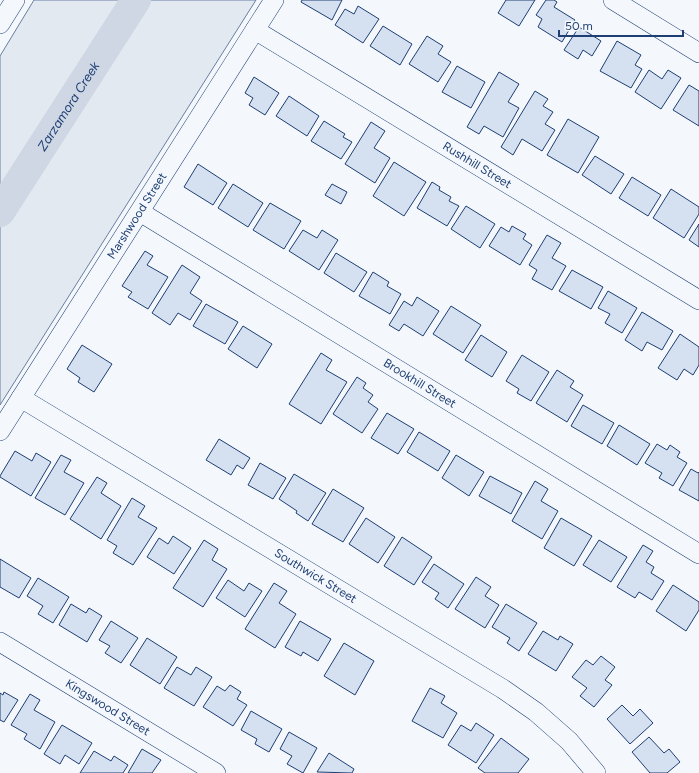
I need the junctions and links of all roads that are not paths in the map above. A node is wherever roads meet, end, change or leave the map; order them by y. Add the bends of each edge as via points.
1 (15, 0) edge
2 (274, 0) edge
3 (613, 0) edge
4 (0, 24) edge
5 (255, 30) junction
6 (699, 53) edge
7 (140, 212) junction
8 (699, 300) edge
9 (21, 398) junction
10 (0, 431) edge
11 (699, 554) edge
12 (0, 642) edge
13 (216, 773) edge
14 (596, 773) edge

1 - 4 street
2 - 5 street, Marshwood Street
3 - 6 street
5 - 7 street, Marshwood Street
5 - 8 street, Rushhill Street
7 - 9 street, Marshwood Street
7 - 11 street, Brookhill Street
9 - 10 street, Marshwood Street
9 - 14 street, Southwick Street via 504,689 536,712 569,741
12 - 13 street, Kingswood Street

